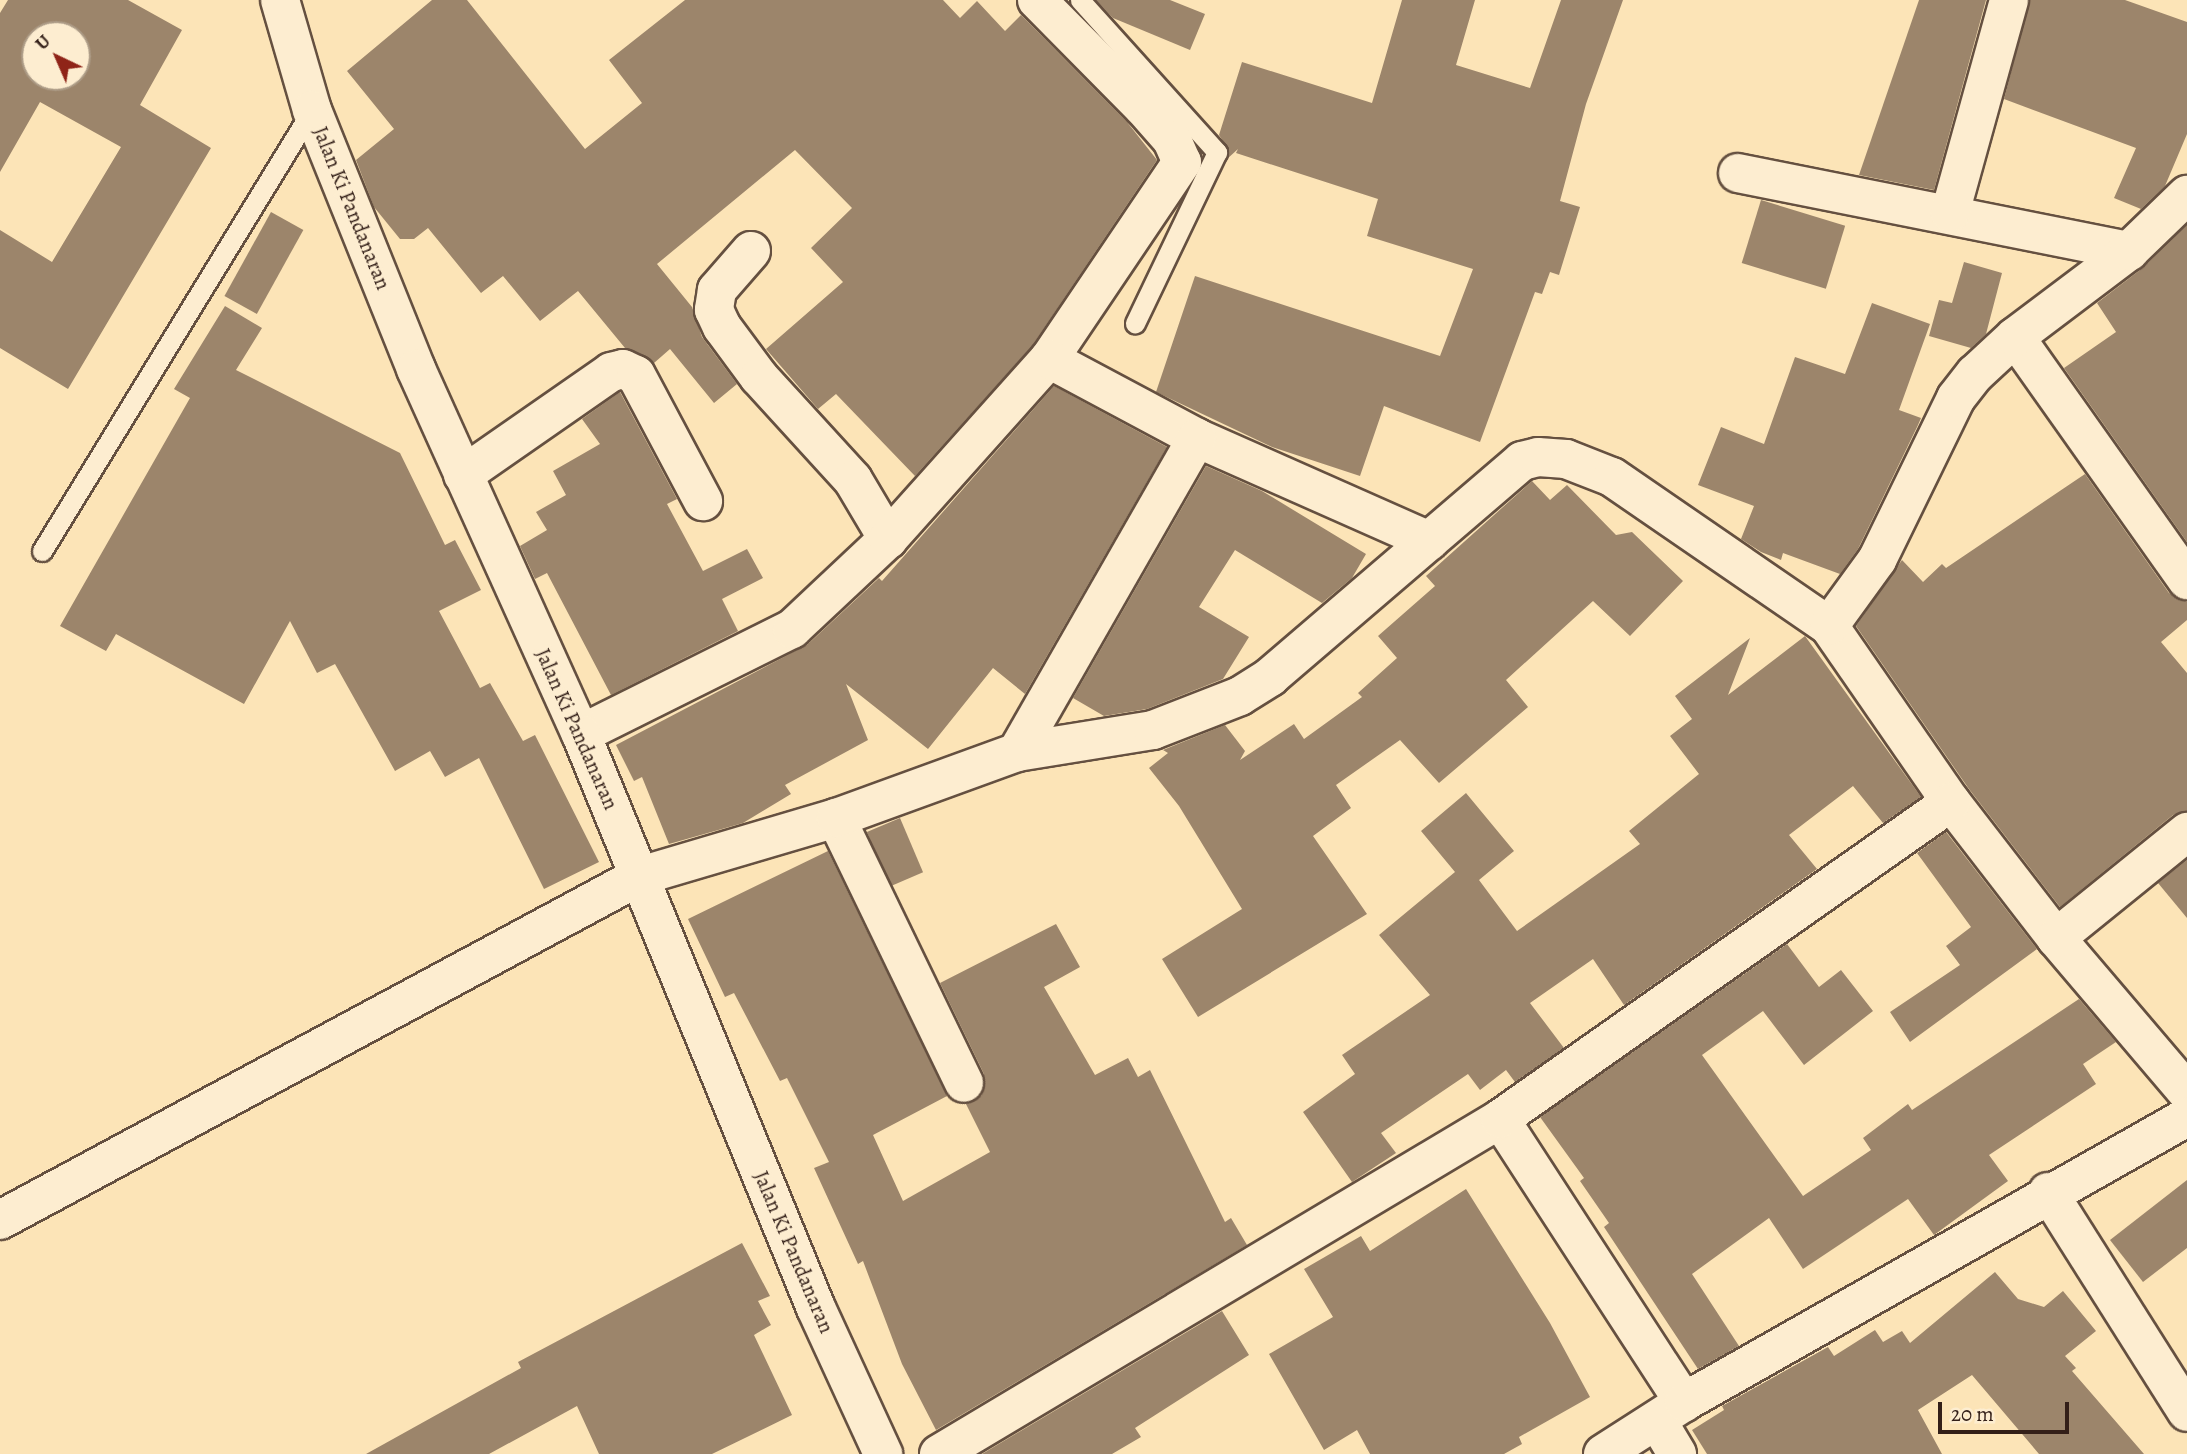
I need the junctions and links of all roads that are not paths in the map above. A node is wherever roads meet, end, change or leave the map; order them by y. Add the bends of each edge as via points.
1 (280, 0) edge
2 (1037, 0) edge
3 (1080, 0) edge
4 (2009, 0) edge
5 (312, 110) junction
6 (1738, 173) dead end
7 (2187, 195) edge
8 (1950, 214) junction
9 (751, 251) dead end
10 (2129, 251) junction
11 (1135, 323) dead end
12 (2015, 337) junction
13 (1049, 359) junction
14 (1197, 438) junction
15 (463, 475) junction
16 (703, 501) dead end
17 (888, 539) junction
18 (1429, 541) junction
19 (42, 551) dead end
20 (2187, 580) edge
21 (1829, 626) junction
22 (581, 734) junction
23 (1017, 752) junction
24 (1951, 802) junction
25 (836, 818) junction
26 (2187, 832) edge
27 (640, 876) junction
28 (2056, 938) junction
29 (964, 1083) dead end
30 (2187, 1092) edge
31 (2187, 1118) edge
32 (1500, 1119) junction
33 (2048, 1192) junction
34 (0, 1220) edge
35 (2187, 1412) edge
36 (1673, 1426) edge
37 (883, 1454) edge
38 (939, 1454) edge
39 (1603, 1454) edge

1 - 5 street, Jalan Ki Pandanaran
2 - 13 street via 1143,107 1172,140 1182,162
3 - 11 lane via 1217,152
4 - 8 street
5 - 15 street, Jalan Ki Pandanaran
5 - 19 lane
6 - 8 street
7 - 10 street
8 - 10 street
9 - 17 street via 717,290 714,310 722,327 759,377 853,480
10 - 12 street
12 - 20 street
12 - 21 street via 1956,398 1877,560
13 - 14 street
13 - 17 street
14 - 18 street
14 - 23 street
15 - 16 street via 611,372 623,369 636,374
15 - 22 street, Jalan Ki Pandanaran
17 - 22 street via 792,629
18 - 21 street via 1522,461 1566,459 1612,477
18 - 23 street via 1270,677 1240,696 1153,730
21 - 24 street
22 - 27 street, Jalan Ki Pandanaran
23 - 25 street
24 - 28 street
24 - 32 street
25 - 27 street
25 - 29 street
26 - 28 street
27 - 34 street
27 - 37 street, Jalan Ki Pandanaran via 816,1308
28 - 30 street
31 - 33 street
32 - 36 street
32 - 38 street
33 - 35 street
33 - 36 street
36 - 39 street

